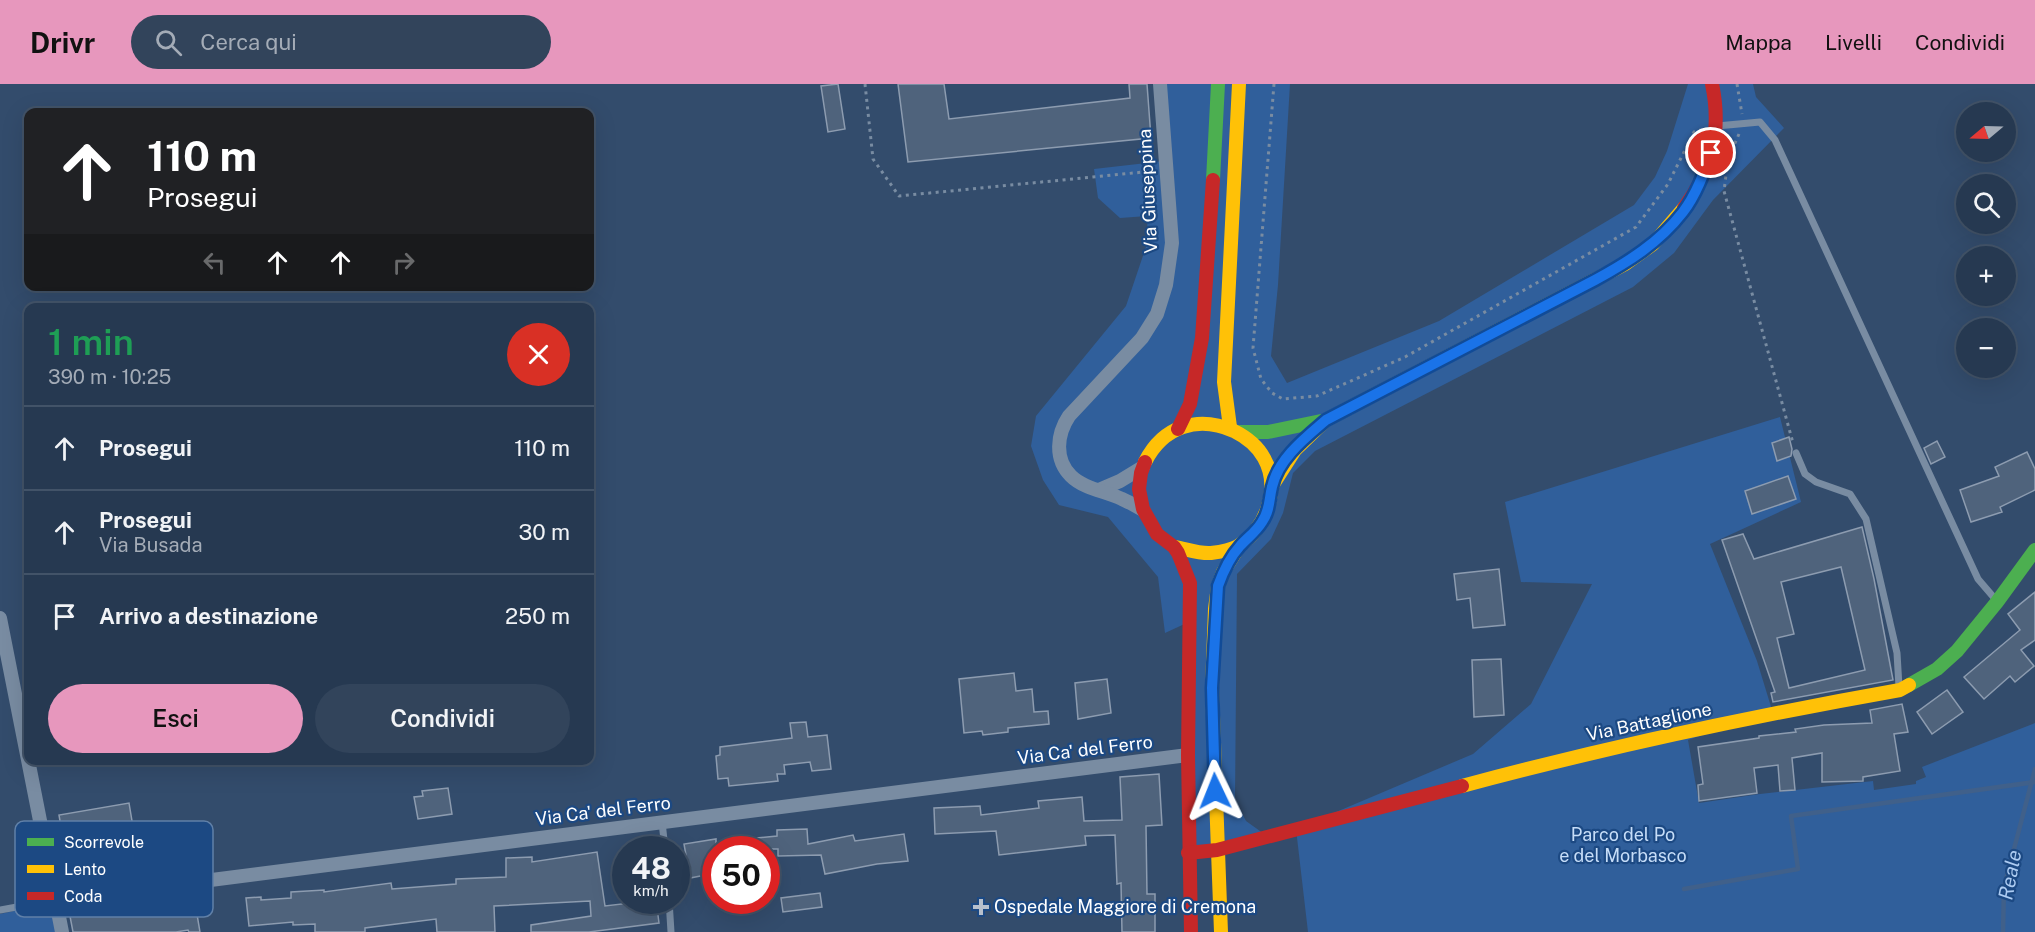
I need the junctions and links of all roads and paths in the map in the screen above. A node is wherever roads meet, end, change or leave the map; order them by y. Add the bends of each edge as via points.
1 (865, 84) edge
2 (1160, 84) edge
3 (1218, 84) edge
4 (1239, 84) edge
5 (1274, 84) edge
6 (1712, 84) edge
7 (1737, 84) edge
8 (1744, 124) junction
9 (1717, 126) junction
10 (1166, 170) junction
11 (1326, 420) junction
12 (1178, 429) junction
13 (1235, 430) junction
14 (1796, 453) joint
15 (1143, 467) junction
16 (1272, 486) junction
17 (1100, 490) junction
18 (1143, 510) junction
19 (1240, 545) junction
20 (1175, 548) junction
21 (2035, 550) edge
22 (1997, 602) junction
23 (0, 618) edge
24 (1900, 690) junction
25 (24, 741) edge
26 (1213, 752) junction
27 (1188, 755) junction
28 (29, 765) edge
29 (40, 821) edge
30 (662, 821) junction
31 (663, 836) edge
32 (1217, 850) junction
33 (1188, 853) junction
34 (213, 879) edge
35 (15, 907) edge
36 (0, 910) edge
37 (670, 914) edge
38 (59, 917) edge
39 (62, 932) edge
40 (671, 932) edge
41 (1191, 932) edge
42 (1221, 932) edge

1 - 10 path via 873,159 899,196
2 - 10 street, Via Giuseppina
3 - 12 main road via 1202,338 1190,404
4 - 13 main road via 1224,382
5 - 9 path via 1252,348 1261,379 1283,399 1317,396 1405,357 1636,227 1668,184 1694,132
6 - 9 main road
7 - 8 path
8 - 9 lane
8 - 14 path via 1728,159 1724,191
8 - 22 lane via 1760,122 1774,140 1978,579
9 - 11 main road via 1711,153 1689,202 1653,244 1595,280
10 - 17 street, Via Giuseppina via 1172,243 1166,285 1156,314 1142,338 1069,416 1059,438 1059,452 1072,476
11 - 13 main road via 1268,432
11 - 16 main road via 1284,461
12 - 13 main road via 1195,423 1213,423
12 - 15 main road via 1157,444
13 - 16 main road via 1253,442 1263,455
14 - 24 lane via 1805,474 1850,494 1866,519 1897,652
15 - 17 street
15 - 18 main road
16 - 19 main road via 1264,520
17 - 18 street, Via Giuseppina
18 - 20 main road via 1156,531
19 - 20 main road via 1208,555
19 - 26 main road via 1218,586
20 - 27 main road via 1185,567 1191,596
21 - 22 main road, Via Battaglione
22 - 24 main road, Via Battaglione via 1957,651 1937,669
23 - 25 street
24 - 32 main road, Via Battaglione via 1578,755
26 - 27 main road
26 - 32 main road
27 - 30 street, Via Ca' del Ferro
27 - 33 main road
28 - 29 street
30 - 31 lane
30 - 34 street, Via Ca' del Ferro
32 - 33 main road, Via Battaglione
32 - 42 main road
33 - 41 main road
35 - 36 lane
37 - 40 lane
38 - 39 street

